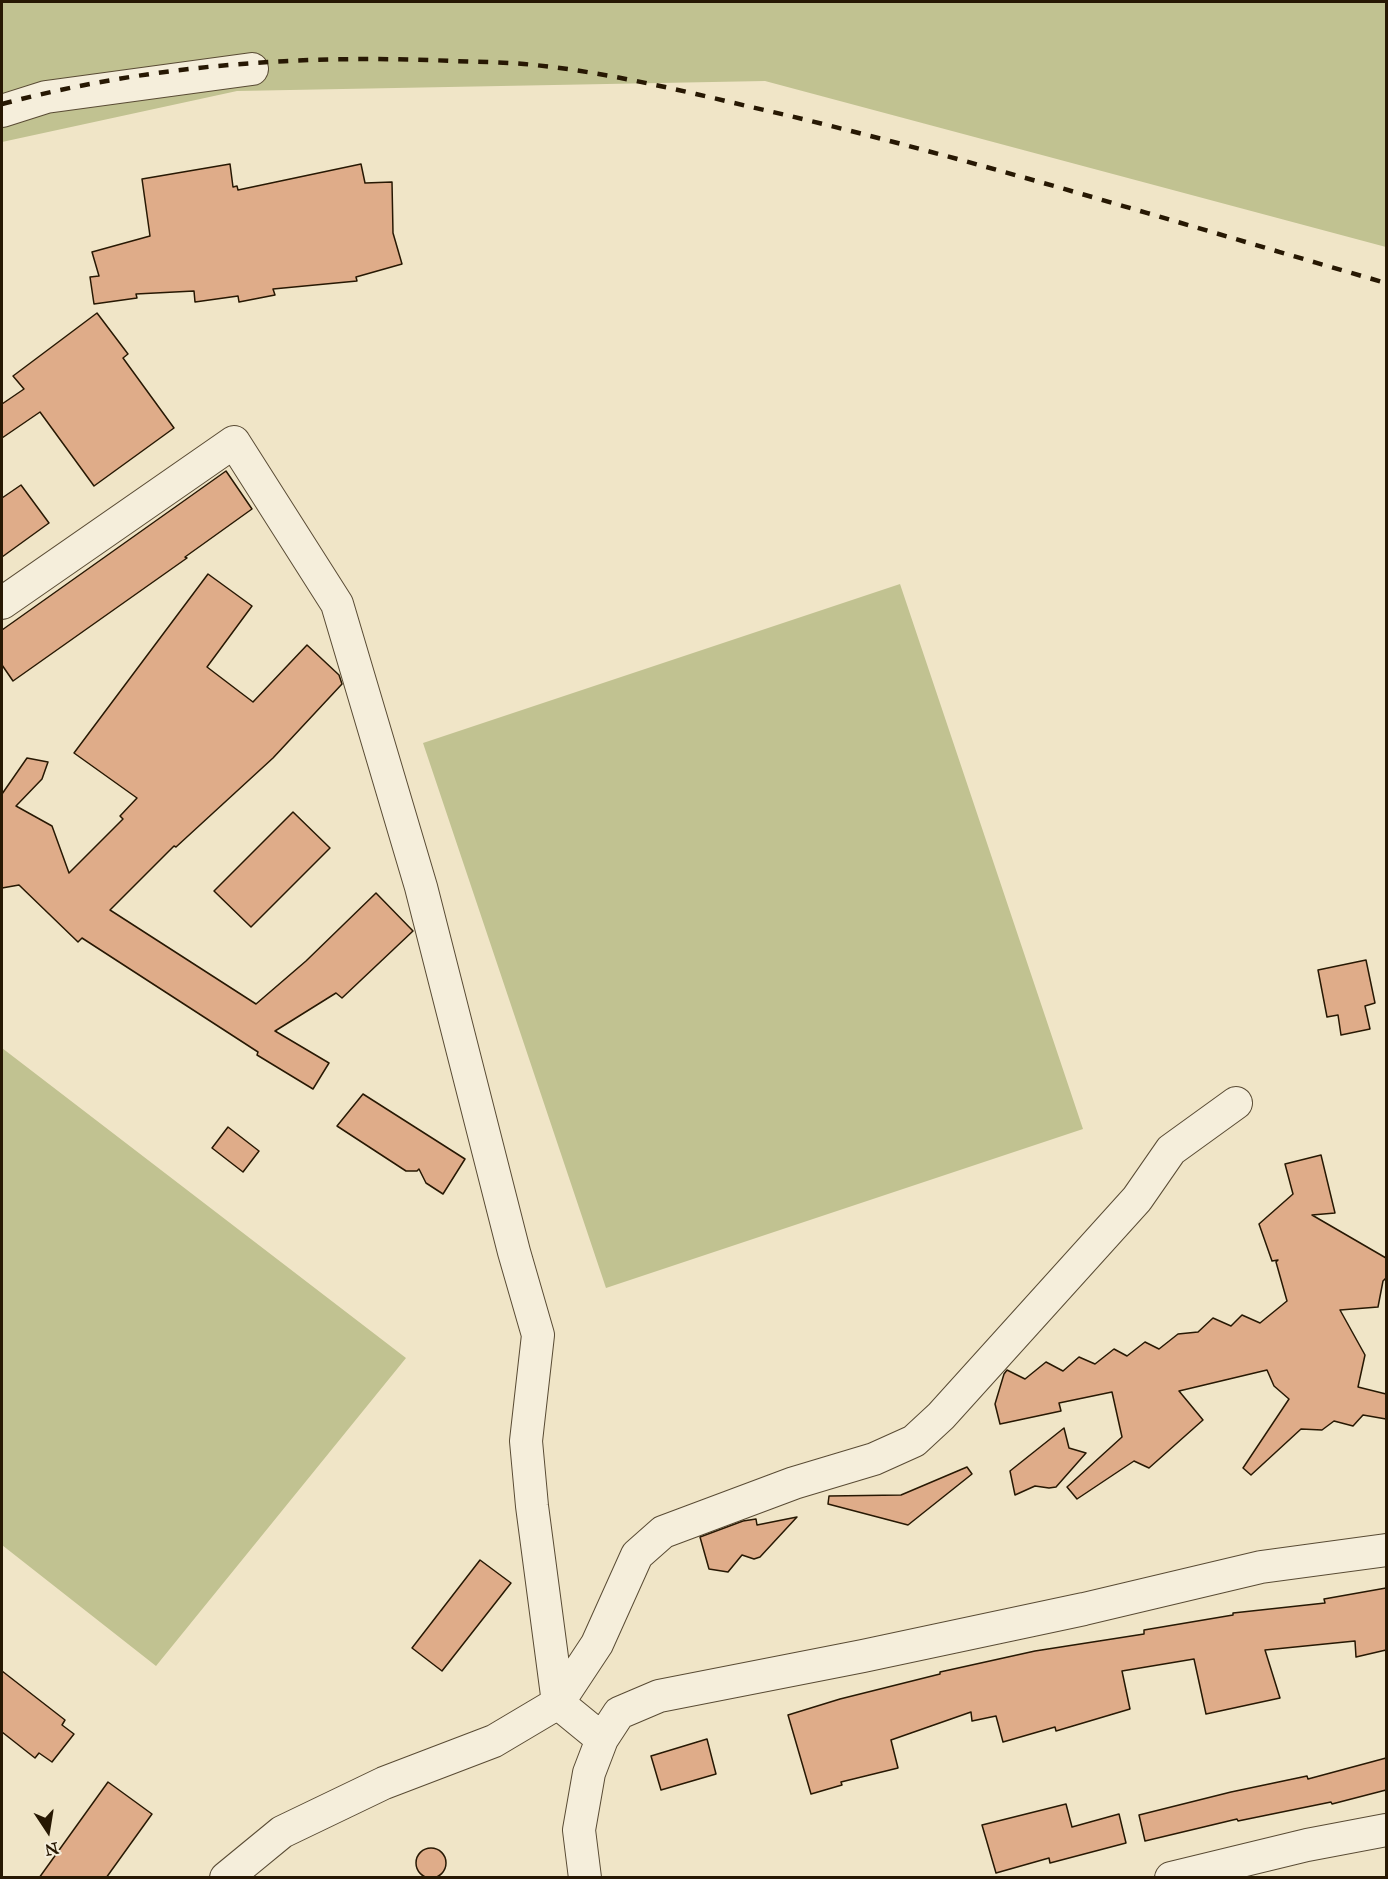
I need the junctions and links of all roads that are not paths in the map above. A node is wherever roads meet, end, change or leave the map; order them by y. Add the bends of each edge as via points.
1 (252, 69) dead end
2 (2, 111) edge
3 (2, 603) edge
4 (1236, 1102) dead end
5 (1386, 1551) edge
6 (558, 1703) junction
7 (602, 1739) junction
8 (1386, 1830) edge
9 (226, 1878) edge
10 (585, 1878) edge
11 (1171, 1878) edge

1 - 2 street via 46,97
3 - 6 street via 234,442 337,604 421,887 538,1335 526,1441
4 - 6 street via 1171,1150 1130,1208 914,1441 874,1459 794,1483 663,1532 638,1555 597,1644
5 - 7 street via 1261,1567 863,1656 659,1696 619,1713
6 - 7 street
6 - 9 street via 494,1741 384,1783 282,1832
7 - 10 street via 589,1773 579,1830
8 - 11 street

